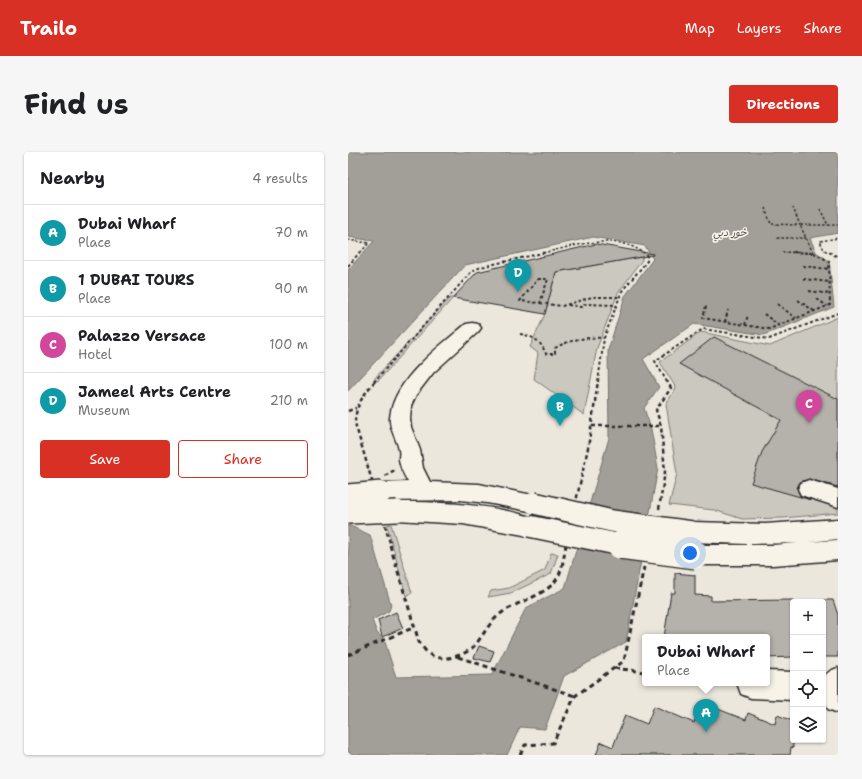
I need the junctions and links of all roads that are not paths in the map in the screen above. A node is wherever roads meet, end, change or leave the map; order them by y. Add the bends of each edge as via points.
1 (472, 328) dead end
2 (410, 461) junction
3 (809, 488) dead end
4 (424, 490) junction
5 (382, 492) junction
6 (348, 495) edge
7 (838, 498) edge
8 (348, 513) edge
9 (532, 514) junction
10 (838, 529) edge
11 (838, 550) edge
12 (770, 685) edge
13 (790, 686) edge

1 - 2 street via 423,373 411,386 403,402 400,418 410,450
2 - 4 street
2 - 5 street via 400,478
3 - 7 street
4 - 5 street
4 - 9 street via 470,492
5 - 6 street, bridge
8 - 9 street, bridge via 430,511 496,518
9 - 10 street, bridge via 692,532 760,535
9 - 11 street, bridge via 610,545 653,551 696,555 773,555
12 - 13 street

